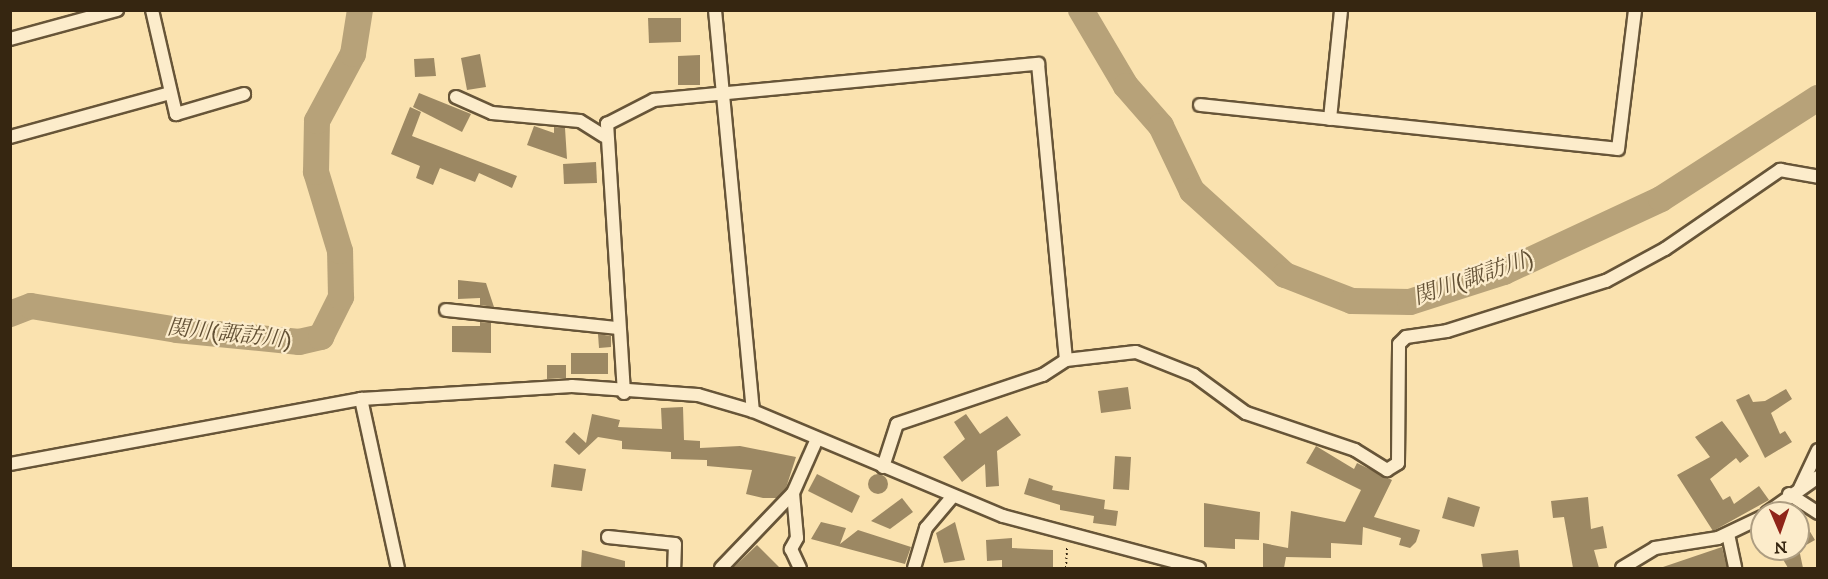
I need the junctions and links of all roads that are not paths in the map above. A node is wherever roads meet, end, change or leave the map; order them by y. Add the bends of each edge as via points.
1 (117, 10) edge
2 (152, 10) edge
3 (715, 10) edge
4 (1341, 10) edge
5 (1635, 10) edge
6 (10, 39) edge
7 (170, 93) junction
8 (723, 93) junction
9 (244, 94) dead end
10 (456, 97) dead end
11 (1200, 105) dead end
12 (1330, 119) junction
13 (604, 136) junction
14 (10, 137) edge
15 (1818, 177) edge
16 (446, 310) dead end
17 (617, 328) junction
18 (1066, 360) junction
19 (624, 393) junction
20 (361, 399) junction
21 (753, 411) junction
22 (816, 441) junction
23 (1818, 450) edge
24 (10, 464) edge
25 (883, 467) junction
26 (1818, 477) edge
27 (1794, 491) junction
28 (793, 493) junction
29 (953, 496) junction
30 (1782, 501) edge
31 (1818, 513) edge
32 (1750, 523) edge
33 (1728, 534) junction
34 (608, 537) dead end
35 (1628, 567) edge
36 (398, 568) edge
37 (674, 568) edge
38 (721, 568) edge
39 (800, 568) edge
40 (914, 568) edge
41 (1199, 568) edge
42 (1735, 568) edge

1 - 6 street
2 - 7 street
3 - 8 street
4 - 12 street
5 - 12 street via 1618,149
7 - 9 street via 178,115
7 - 14 street
8 - 13 street via 654,100 625,110 607,124
8 - 18 street via 1038,64
8 - 21 street
10 - 13 street via 492,113 580,121
11 - 12 street
13 - 17 street
15 - 18 street via 1780,170 1665,249 1606,281 1447,330 1406,337 1399,344 1398,463 1387,470 1354,450 1246,413 1162,358 1136,352
16 - 17 street
17 - 19 street
18 - 25 street via 1043,375 897,424
19 - 20 street via 572,386
19 - 21 street via 698,394
20 - 24 street
20 - 36 street
21 - 22 street
22 - 25 street
22 - 28 street
23 - 27 street
25 - 29 street
26 - 27 street
27 - 30 street
27 - 31 street
28 - 38 street
28 - 39 street via 797,538 791,549
29 - 40 street via 926,528
29 - 41 street via 1068,533
32 - 33 street
33 - 35 street via 1655,548
33 - 42 street
34 - 37 street via 675,544

